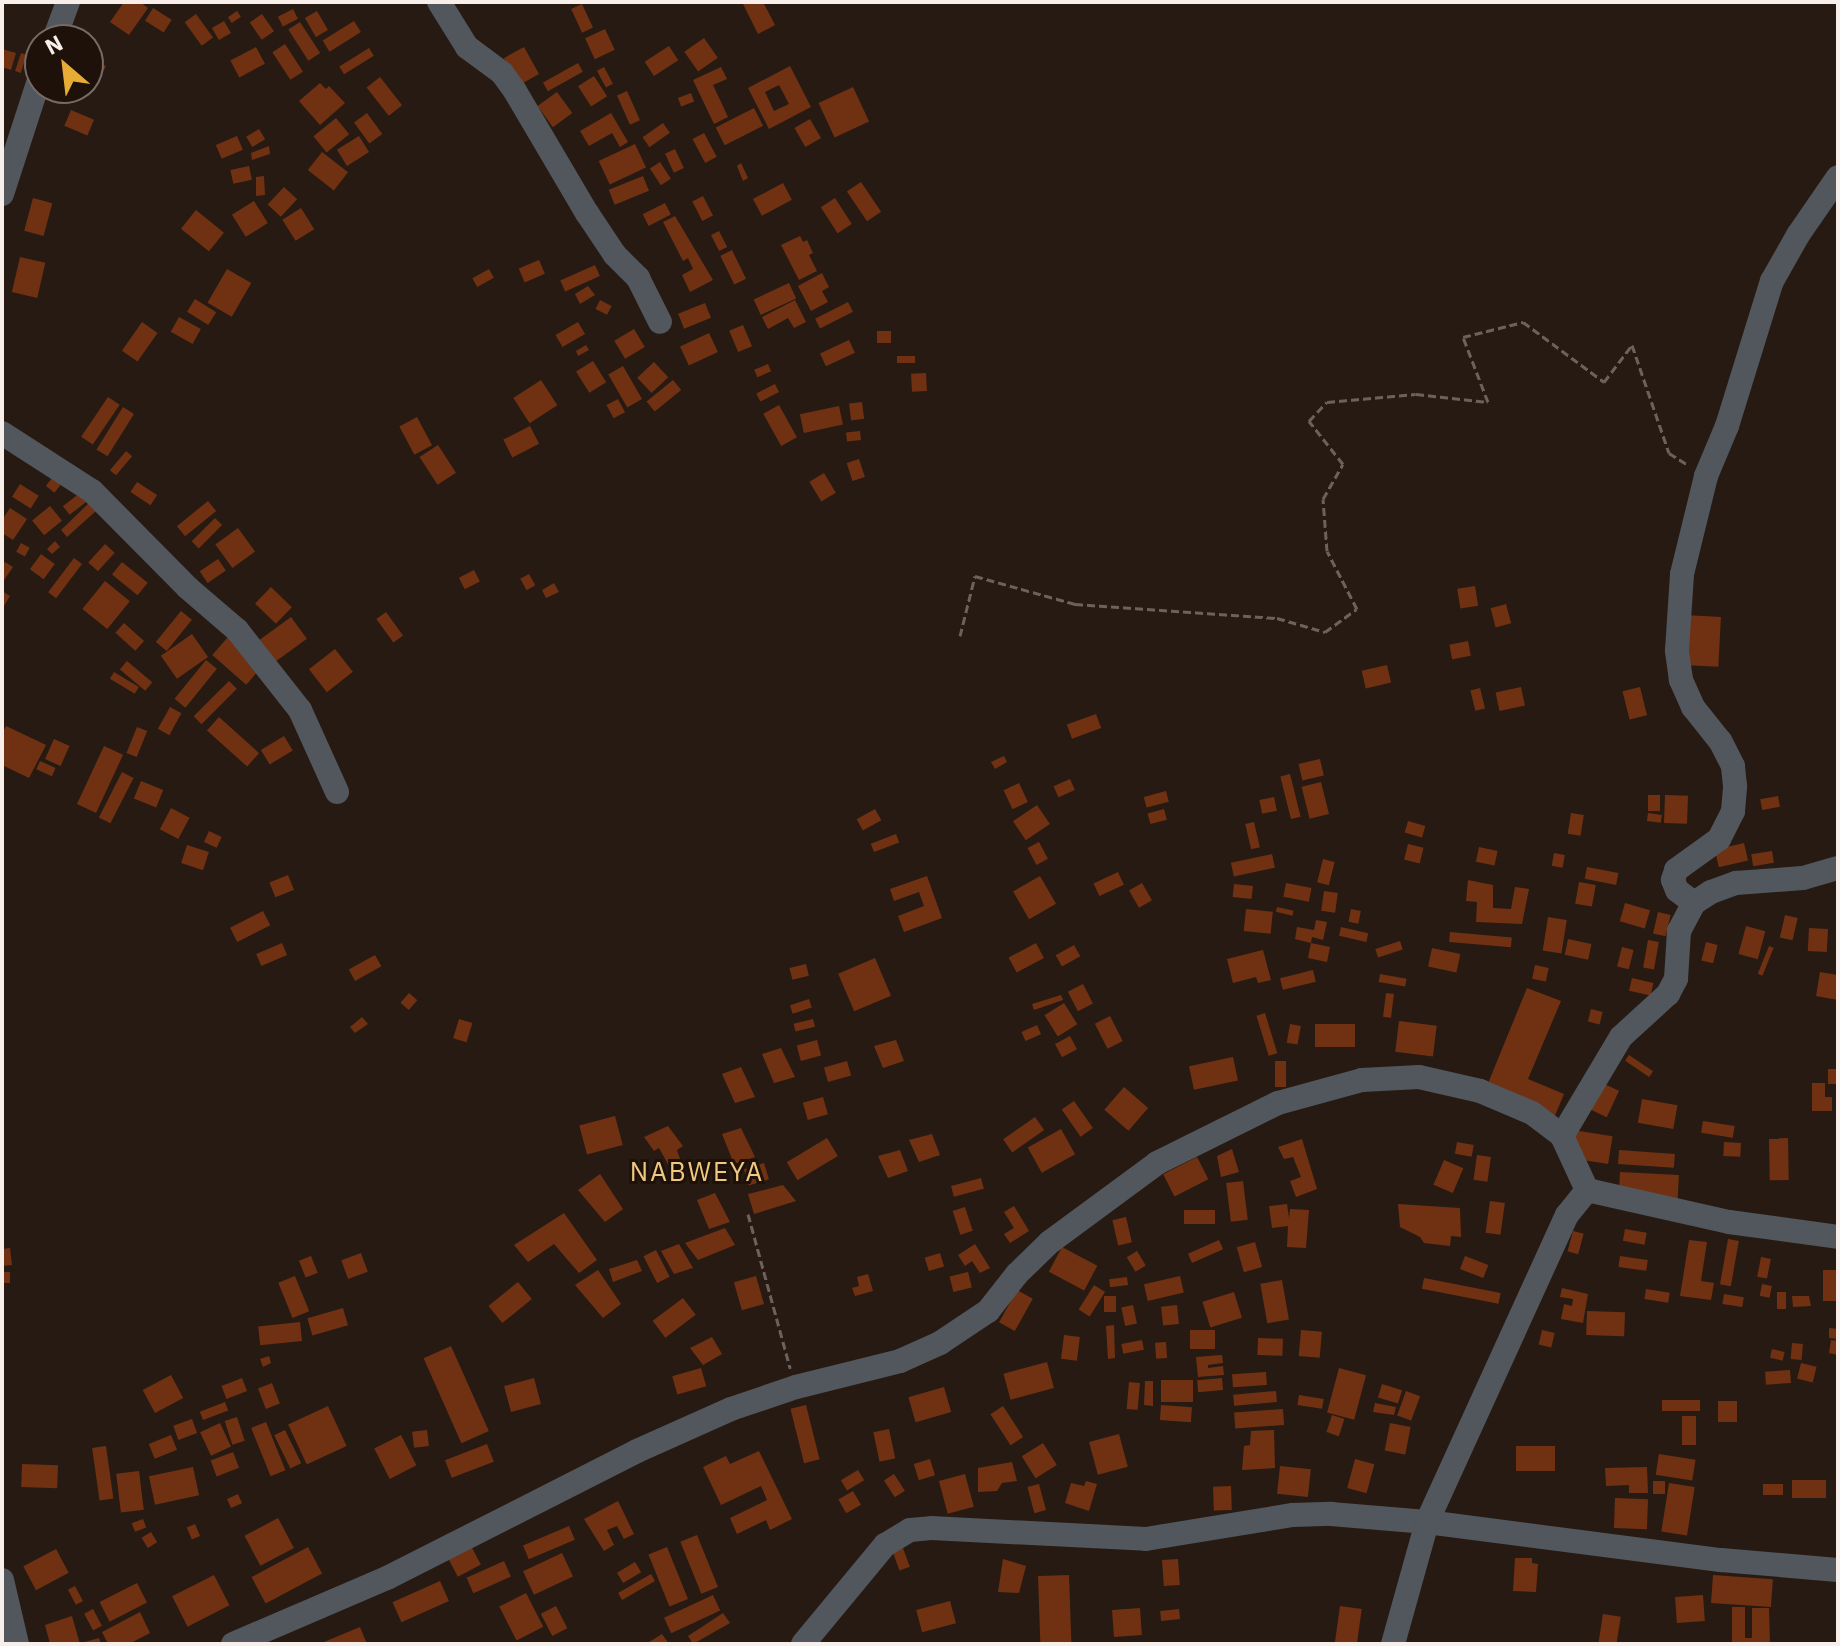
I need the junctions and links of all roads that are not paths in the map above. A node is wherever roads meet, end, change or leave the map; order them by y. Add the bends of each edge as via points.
1 (68, 2) edge
2 (439, 2) edge
3 (60, 24) edge
4 (27, 104) edge
5 (10, 138) edge
6 (1838, 177) edge
7 (2, 194) edge
8 (660, 322) dead end
9 (2, 433) edge
10 (337, 792) dead end
11 (1838, 868) edge
12 (1694, 903) junction
13 (1562, 1136) junction
14 (1587, 1190) junction
15 (1838, 1237) edge
16 (1427, 1522) junction
17 (1838, 1570) edge
18 (2, 1580) edge
19 (238, 1643) edge
20 (17, 1644) edge
21 (803, 1644) edge
22 (1393, 1644) edge

1 - 3 street
2 - 8 street via 467,47 502,73 515,91 587,213 638,278
4 - 5 street
5 - 7 street
6 - 12 street via 1772,281 1706,476 1682,574 1677,650 1681,680 1733,766 1735,786 1733,811 1719,839 1676,870 1677,890
9 - 10 street via 92,491 237,630 300,710
11 - 12 street via 1803,878 1736,883
12 - 13 street via 1679,931 1676,979 1668,994 1621,1037
13 - 14 street
13 - 19 street via 1532,1113 1480,1091 1419,1077 1362,1080 1278,1103 1157,1163 1050,1242 988,1311 940,1343 869,1371 731,1409 387,1578
14 - 15 street via 1729,1222
14 - 16 street via 1567,1215
16 - 17 street
16 - 21 street via 1293,1515 1146,1539 992,1529 910,1530 872,1558
16 - 22 street
18 - 20 street

